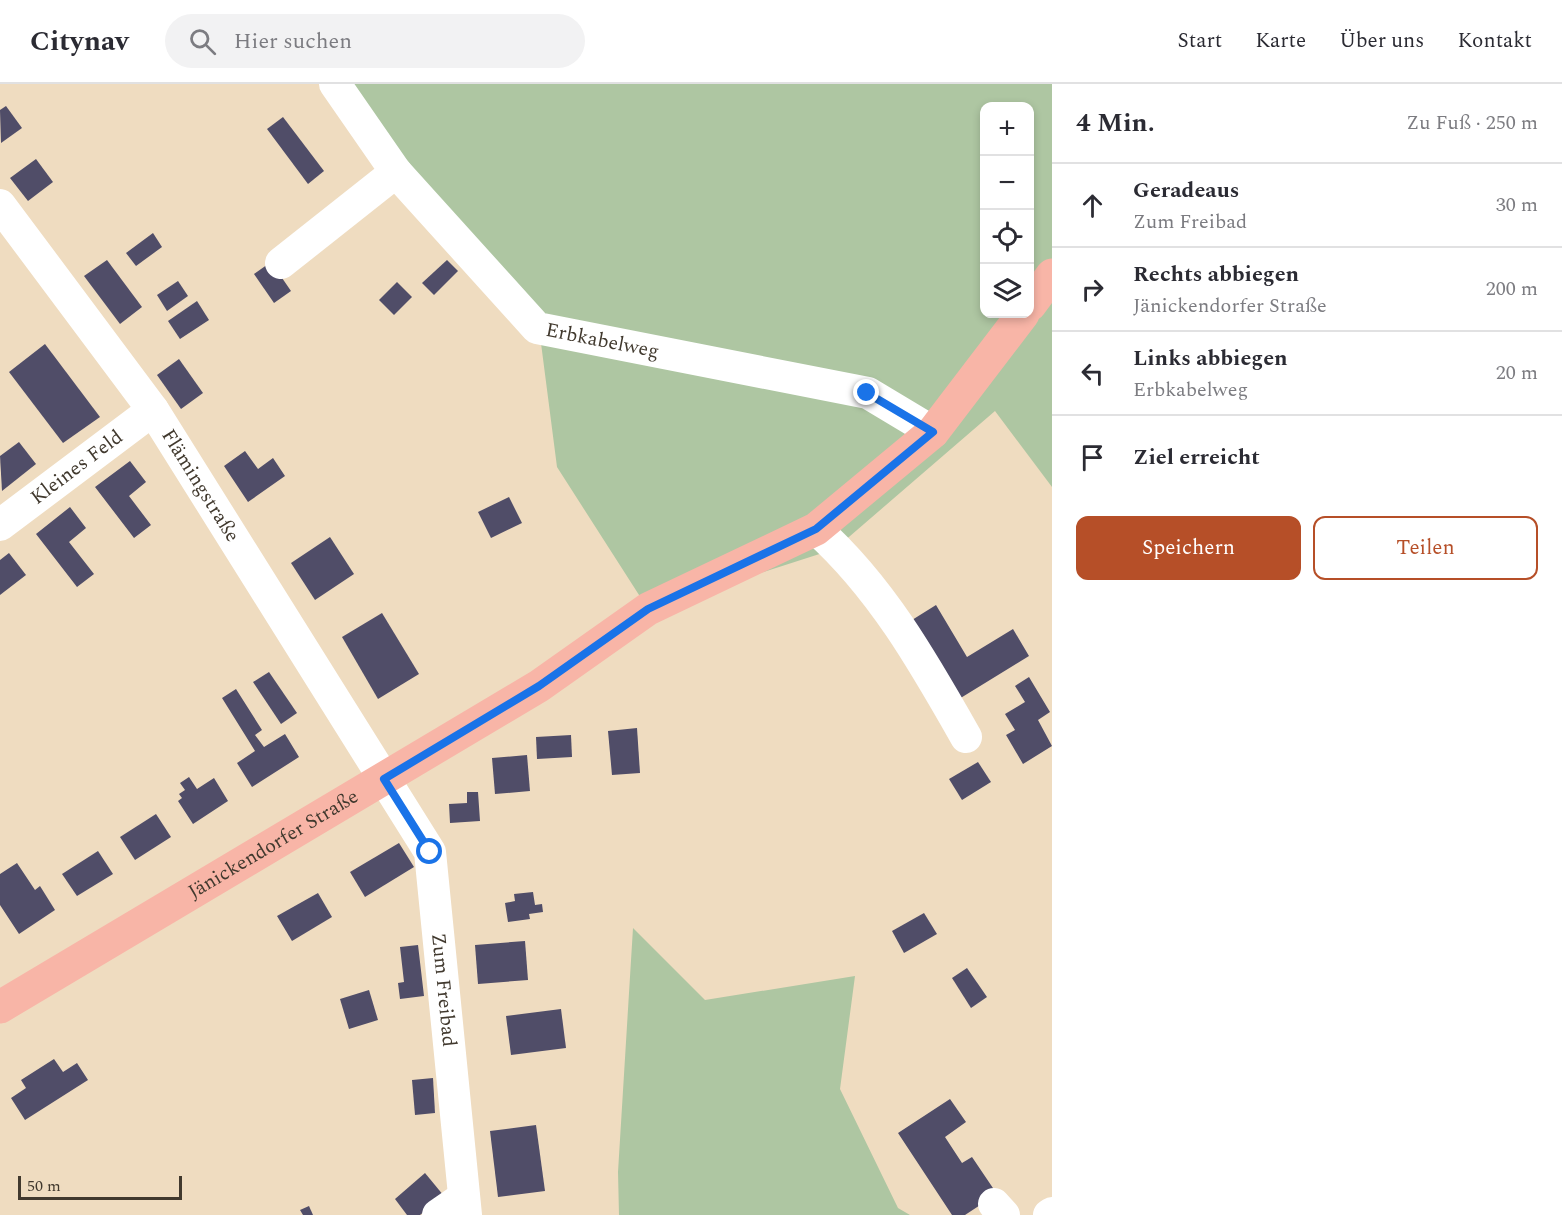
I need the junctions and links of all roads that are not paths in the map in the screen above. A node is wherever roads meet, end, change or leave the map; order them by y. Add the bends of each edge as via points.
1 (335, 84) edge
2 (396, 172) junction
3 (0, 205) edge
4 (280, 263) dead end
5 (1052, 275) edge
6 (1034, 298) edge
7 (1020, 318) edge
8 (153, 410) junction
9 (933, 432) junction
10 (0, 525) edge
11 (816, 529) junction
12 (966, 737) dead end
13 (384, 779) junction
14 (0, 1007) edge
15 (465, 1206) edge
16 (438, 1215) edge

1 - 2 street, Erbkabelweg
2 - 4 street
2 - 9 street, Erbkabelweg via 537,328 867,393
3 - 8 street, Flämingstraße
5 - 6 main road
7 - 9 main road, Jänickendorfer Straße
8 - 10 street, Kleines Feld
8 - 13 street, Flämingstraße
9 - 11 main road, Jänickendorfer Straße
11 - 12 street via 894,618
11 - 13 main road, Jänickendorfer Straße via 648,609 539,686
13 - 14 main road, Jänickendorfer Straße
13 - 15 street, Zum Freibad via 430,852
15 - 16 street

